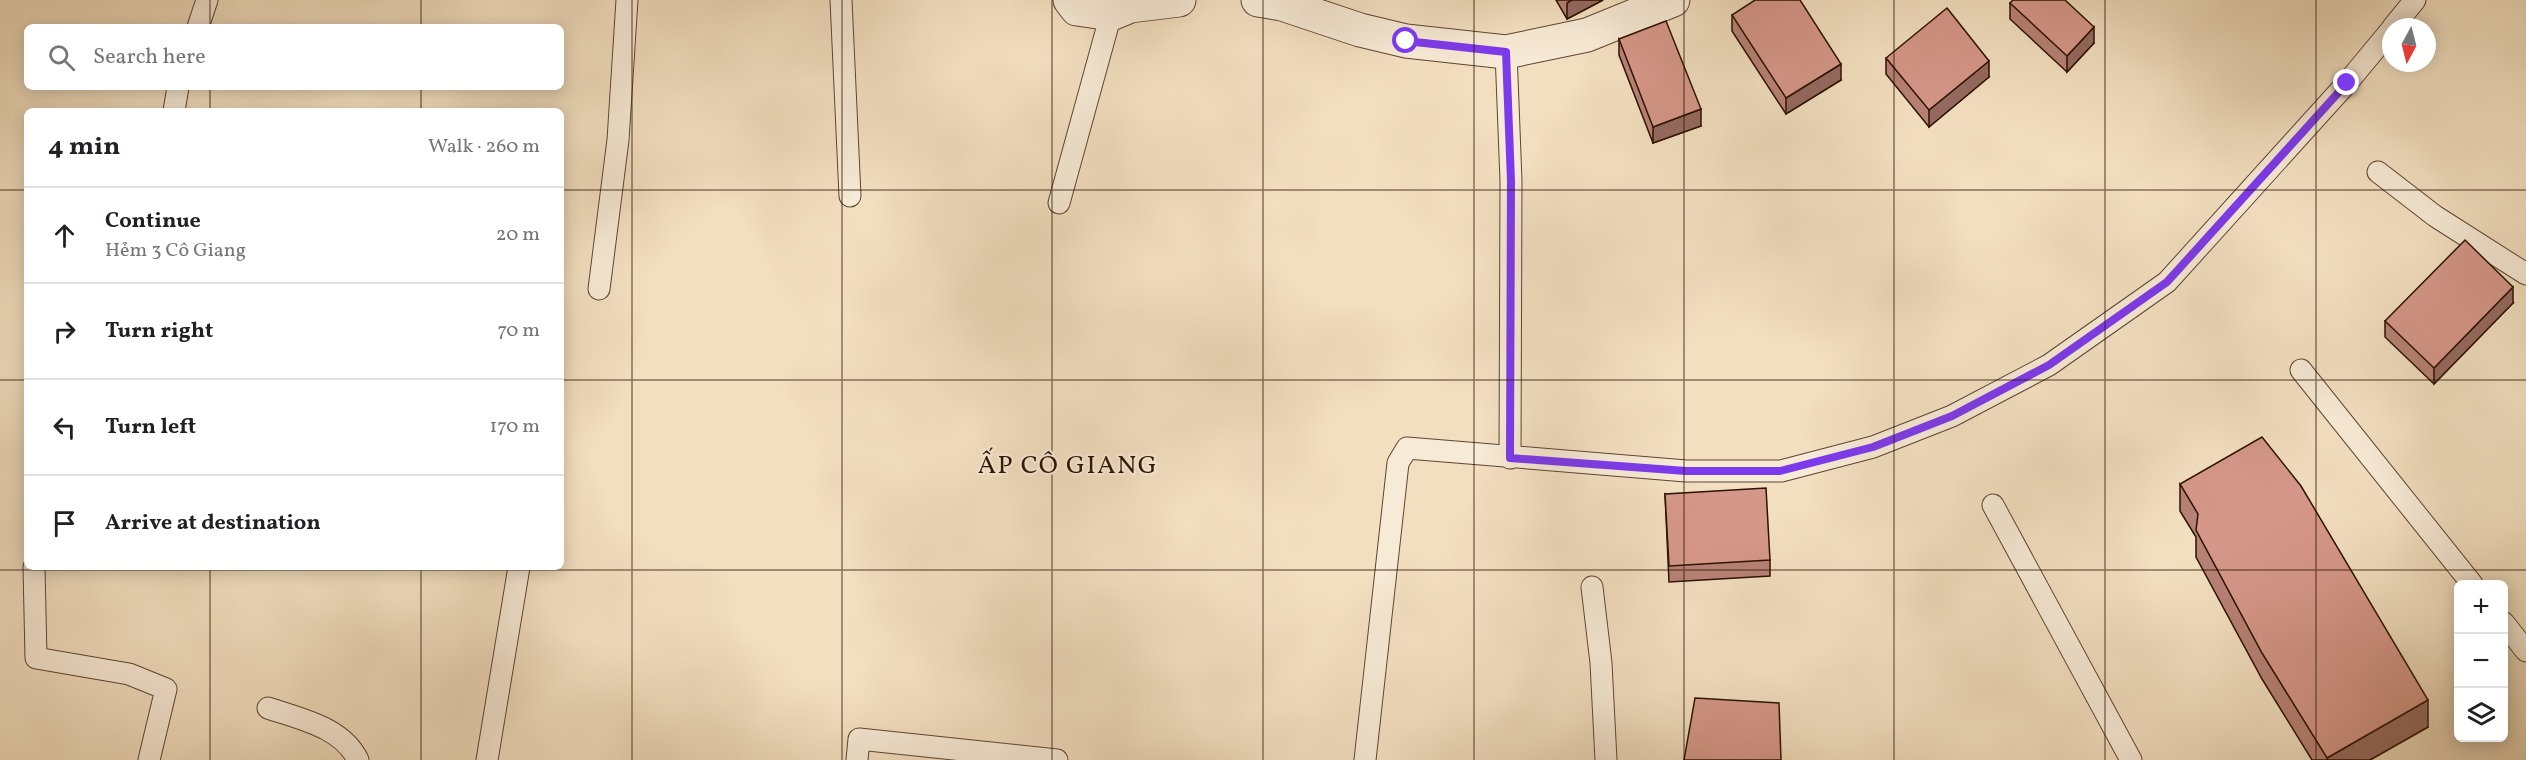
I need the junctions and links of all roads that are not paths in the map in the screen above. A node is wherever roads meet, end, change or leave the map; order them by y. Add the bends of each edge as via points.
1 (207, 0) edge
2 (627, 0) edge
3 (841, 0) edge
4 (1070, 0) edge
5 (1179, 0) edge
6 (1258, 0) edge
7 (1673, 0) edge
8 (2415, 0) edge
9 (1111, 14) junction
10 (2400, 18) edge
11 (199, 24) edge
12 (2382, 40) edge
13 (1506, 52) junction
14 (178, 90) edge
15 (174, 108) edge
16 (2378, 172) dead end
17 (850, 196) dead end
18 (1059, 203) dead end
19 (2526, 274) edge
20 (598, 289) dead end
21 (2301, 370) dead end
22 (1510, 458) junction
23 (1994, 505) dead end
24 (34, 570) edge
25 (519, 570) edge
26 (2468, 580) edge
27 (1592, 587) dead end
28 (2508, 628) edge
29 (2526, 651) edge
30 (268, 708) dead end
31 (149, 760) edge
32 (358, 760) edge
33 (487, 760) edge
34 (857, 760) edge
35 (1057, 760) edge
36 (1365, 760) edge
37 (1606, 760) edge
38 (2132, 760) edge

1 - 11 lane
2 - 20 lane via 618,140
3 - 17 lane
4 - 9 street via 1077,9
5 - 9 street via 1130,6
6 - 13 street via 1406,41
7 - 13 street via 1587,35
8 - 10 lane
9 - 18 lane
12 - 22 lane via 2167,282 2049,365 1952,416 1873,447 1780,471 1686,471
13 - 22 lane via 1511,181
14 - 15 lane
16 - 19 lane via 2435,216
21 - 26 lane
22 - 36 lane via 1407,448 1398,463
23 - 38 lane
24 - 31 lane via 36,658 129,674 166,689
25 - 33 lane
27 - 37 lane
28 - 29 lane
30 - 32 lane via 328,729
34 - 35 lane via 859,739

